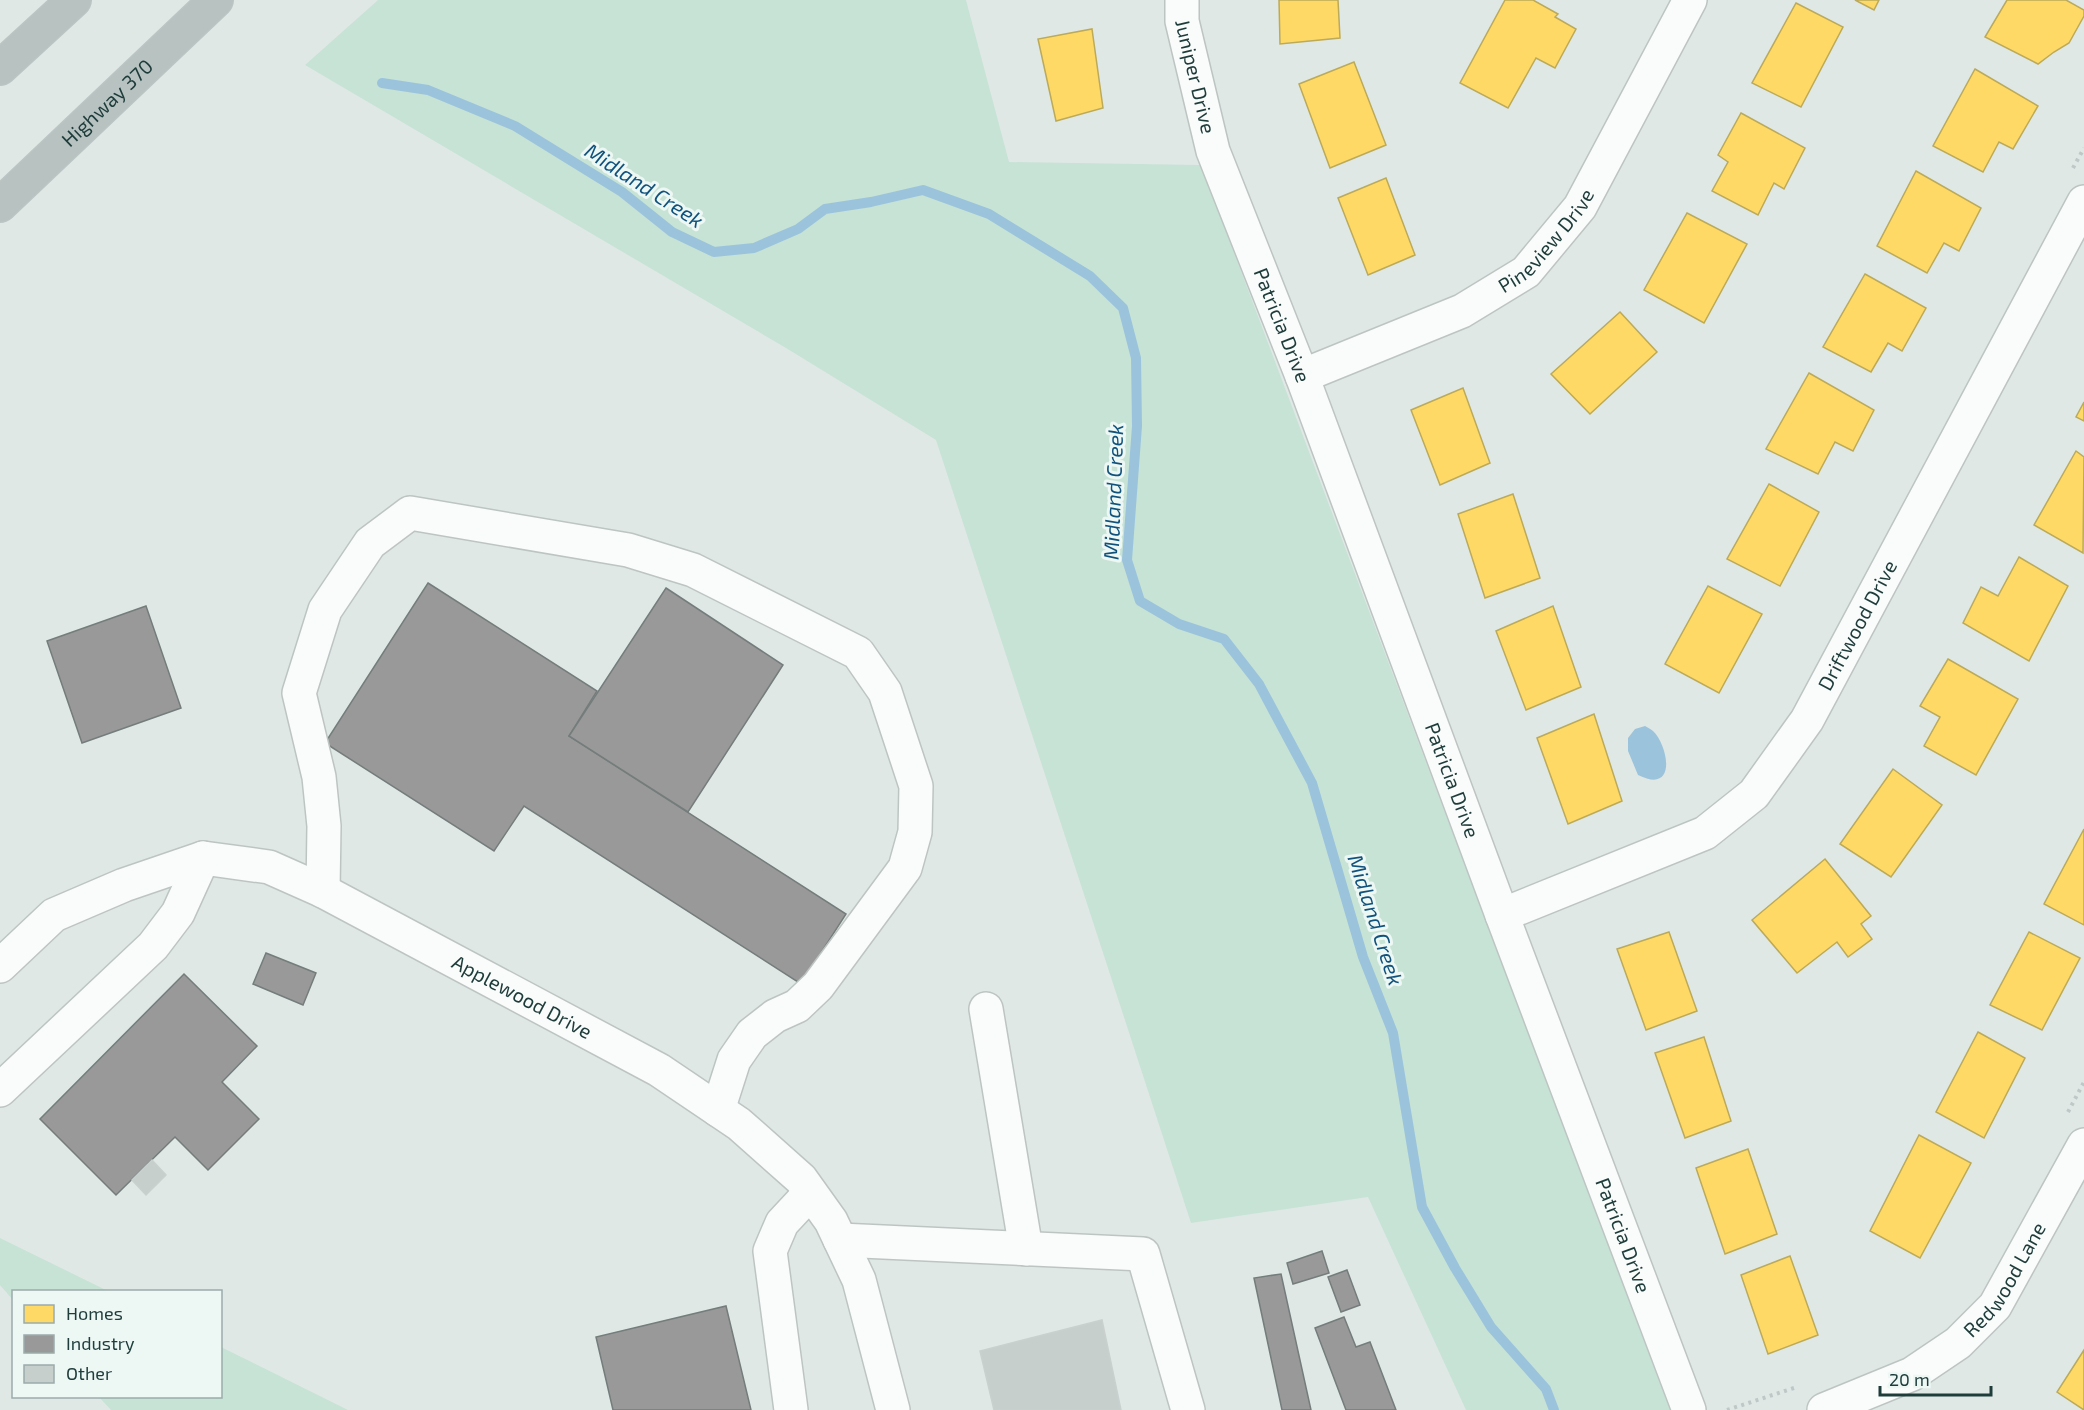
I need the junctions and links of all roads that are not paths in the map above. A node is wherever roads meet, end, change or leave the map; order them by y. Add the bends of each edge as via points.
1 (74, 0) edge
2 (216, 0) edge
3 (1182, 0) edge
4 (1690, 0) edge
5 (0, 68) edge
6 (1213, 151) joint
7 (2084, 202) edge
8 (0, 205) edge
9 (1302, 376) junction
10 (203, 858) junction
11 (323, 891) junction
12 (1502, 915) junction
13 (0, 966) edge
14 (986, 1009) dead end
15 (0, 1090) edge
16 (718, 1110) junction
17 (2073, 1133) edge
18 (810, 1193) junction
19 (840, 1240) junction
20 (1026, 1249) junction
21 (1814, 1397) edge
22 (791, 1410) edge
23 (893, 1410) edge
24 (1188, 1410) edge
25 (1689, 1410) edge

1 - 5 highway
2 - 8 highway, Highway 370
3 - 6 street, Juniper Drive via 1182,21
4 - 9 street, Pineview Drive via 1580,207 1526,272 1462,312
6 - 9 street, Patricia Drive
7 - 12 street, Driftwood Drive via 1808,720 1754,794 1705,832
9 - 12 street, Patricia Drive
10 - 11 street, Applewood Drive via 269,867
10 - 13 street, Applewood Drive via 124,885 54,915
10 - 15 street via 178,913 153,946
11 - 16 street, Applewood Drive via 659,1070
11 - 16 street via 324,826 319,777 299,693 325,610 370,543 410,513 628,550 693,570 858,653 885,692 916,786 915,832 905,868 818,986 797,1006 775,1016 752,1034 734,1060
12 - 25 street, Patricia Drive
14 - 20 street
16 - 18 street, Applewood Drive via 801,1179
17 - 21 street, Redwood Lane via 1995,1306 1958,1343 1912,1374
18 - 19 street, Applewood Drive
18 - 22 street via 782,1223 770,1251
19 - 20 street
19 - 23 street, Applewood Drive via 859,1280
20 - 24 street via 1143,1254

